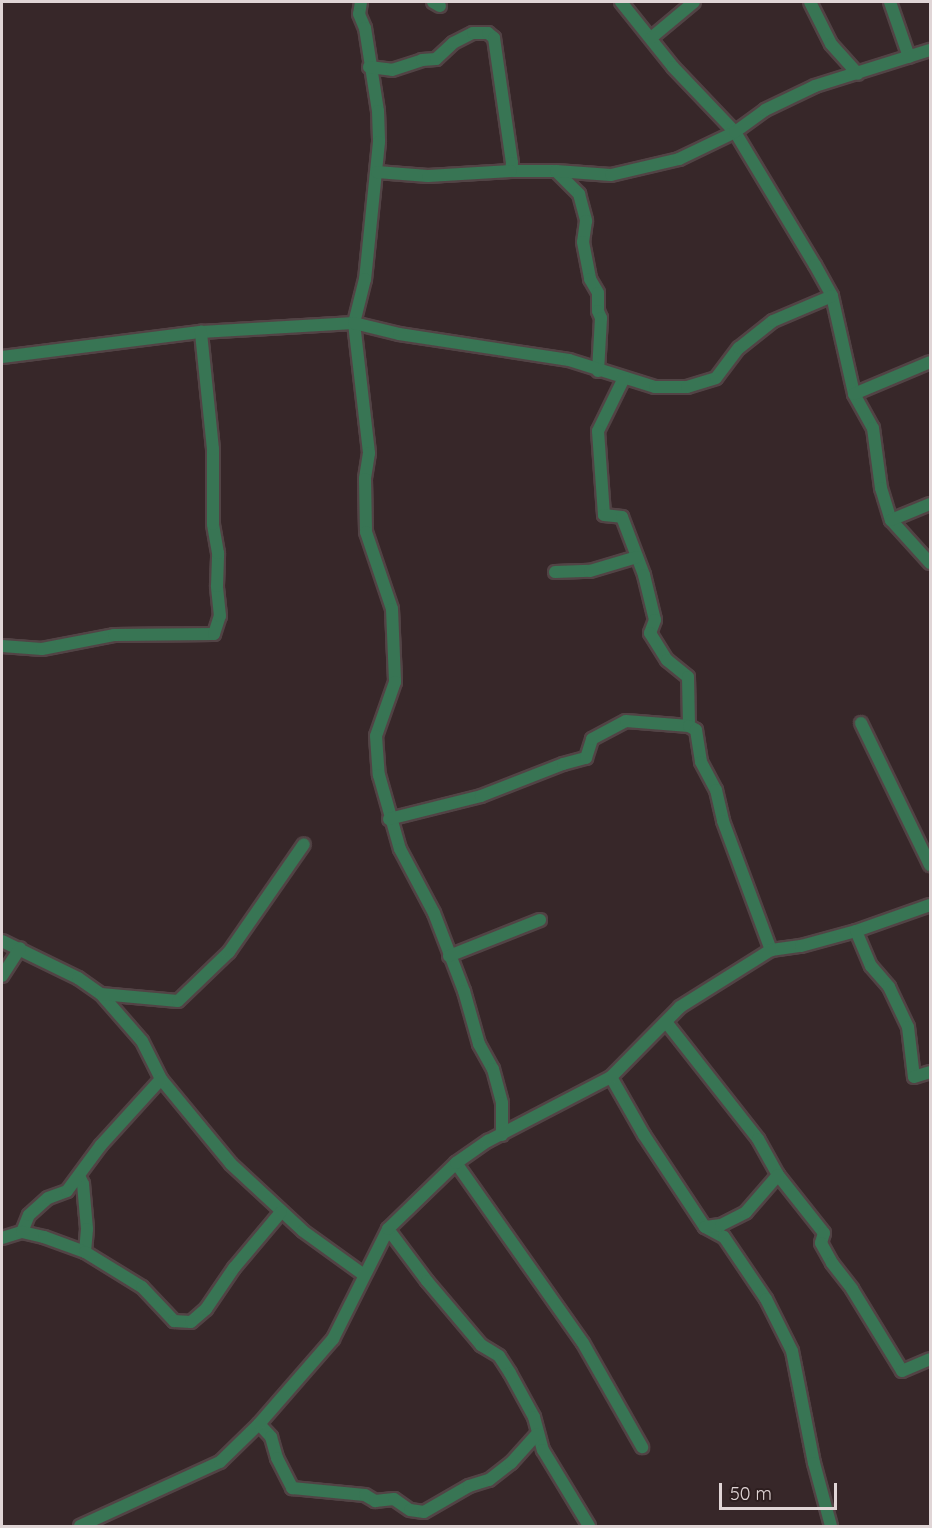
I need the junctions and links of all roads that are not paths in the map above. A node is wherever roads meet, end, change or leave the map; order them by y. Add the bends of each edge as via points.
1 (361, 2) edge
2 (621, 2) edge
3 (694, 2) edge
4 (810, 2) edge
5 (890, 2) edge
6 (651, 38) junction
7 (930, 50) edge
8 (909, 57) junction
9 (369, 67) junction
10 (858, 74) junction
11 (735, 132) junction
12 (511, 171) junction
13 (556, 171) junction
14 (377, 172) junction
15 (832, 296) junction
16 (354, 323) junction
17 (201, 332) junction
18 (2, 357) edge
19 (930, 362) edge
20 (598, 371) junction
21 (624, 378) junction
22 (854, 394) junction
23 (930, 504) edge
24 (891, 520) junction
25 (637, 557) junction
26 (930, 563) edge
27 (555, 572) dead end
28 (2, 646) edge
29 (861, 723) dead end
30 (690, 726) junction
31 (389, 819) junction
32 (304, 844) dead end
33 (930, 865) edge
34 (930, 905) edge
35 (540, 920) dead end
36 (856, 931) junction
37 (2, 941) edge
38 (20, 948) junction
39 (771, 950) junction
40 (449, 956) junction
41 (2, 976) edge
42 (100, 994) junction
43 (666, 1022) junction
44 (930, 1072) edge
45 (611, 1077) junction
46 (160, 1079) junction
47 (502, 1135) junction
48 (456, 1163) junction
49 (778, 1175) junction
50 (79, 1176) junction
51 (281, 1212) junction
52 (705, 1227) junction
53 (388, 1229) junction
54 (22, 1232) junction
55 (2, 1238) edge
56 (85, 1252) junction
57 (364, 1275) junction
58 (930, 1359) edge
59 (259, 1424) junction
60 (537, 1434) junction
61 (642, 1446) dead end
62 (80, 1527) edge
63 (589, 1527) edge
64 (831, 1527) edge

1 - 9 street via 359,14
2 - 6 street
3 - 6 street
4 - 10 street via 831,44
5 - 8 street
6 - 11 street
7 - 8 street
8 - 10 street
9 - 12 street via 392,70 436,59 453,43 473,33 488,33 494,38 500,64
9 - 14 street via 378,111
10 - 11 street via 815,86 765,110
11 - 13 street via 679,159 634,170 611,175
11 - 15 street
12 - 13 street
12 - 14 street via 428,176
13 - 20 street via 579,194 586,222 583,242 601,318
14 - 16 street via 365,279
15 - 21 street via 773,321 739,348 716,378 696,385 655,387
15 - 22 street
16 - 17 street
16 - 20 street via 399,334 569,360
16 - 31 street via 369,453 365,478 366,532 392,609 395,682 376,736 379,775
17 - 18 street
17 - 28 street via 218,553 220,616 214,634 114,635 42,649
19 - 22 street
20 - 21 street
21 - 25 street via 598,431 604,515 622,517
22 - 24 street via 873,428 881,488
23 - 24 street
24 - 26 street
25 - 27 street via 590,571
25 - 30 street via 655,620 650,633 667,660 688,677
29 - 33 street
30 - 31 street via 626,721 592,739 586,758 481,796
30 - 39 street via 696,730 701,762 716,790 723,821
31 - 40 street via 400,849 434,913
32 - 42 street via 229,952 178,1001
34 - 36 street
35 - 40 street
36 - 39 street
36 - 44 street via 870,966 889,987 908,1027 914,1077
37 - 38 street
38 - 41 street
38 - 42 street
39 - 43 street via 680,1007
40 - 47 street via 479,1044 493,1069 502,1103
42 - 46 street via 142,1041
43 - 45 street
43 - 49 street via 758,1139
45 - 47 street
45 - 52 street
46 - 50 street via 100,1145
46 - 51 street via 231,1164
47 - 48 street
48 - 53 street
48 - 61 street via 583,1343
49 - 52 street via 746,1212 721,1225
49 - 58 street via 824,1233 821,1243 832,1263 902,1371
50 - 54 street via 67,1191 48,1198 29,1215
50 - 56 street via 87,1228
51 - 56 street via 212,1296 206,1309 190,1322 174,1321 142,1287
51 - 57 street
52 - 64 street via 724,1237 766,1299 792,1351
53 - 57 street
53 - 60 street via 481,1345 499,1356 534,1417
54 - 55 street
54 - 56 street
57 - 59 street via 333,1339
59 - 60 street via 271,1437 292,1488 364,1495 375,1501 394,1499 410,1510 424,1512 469,1486 489,1480
59 - 62 street via 220,1462
60 - 63 street

